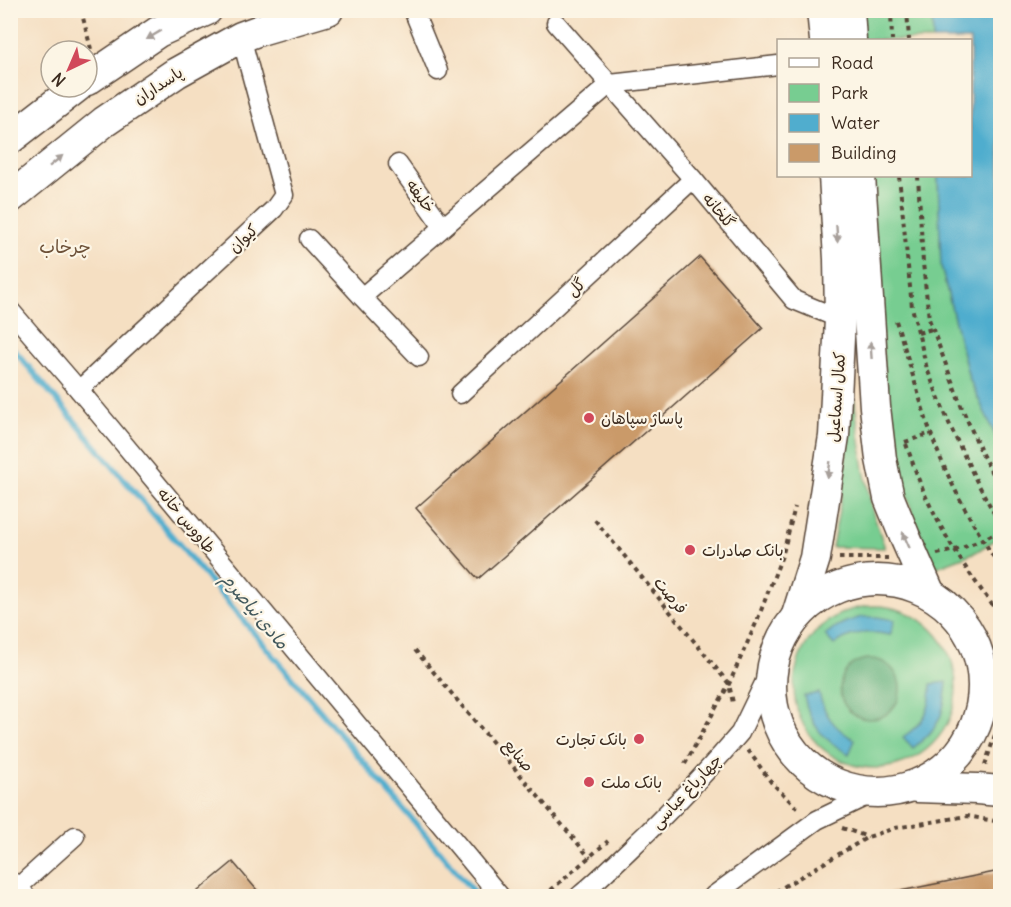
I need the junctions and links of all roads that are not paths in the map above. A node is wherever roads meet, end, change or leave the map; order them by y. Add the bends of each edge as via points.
1 (207, 10) edge
2 (328, 10) edge
3 (413, 10) edge
4 (822, 10) edge
5 (849, 10) edge
6 (556, 23) dead end
7 (241, 38) junction
8 (825, 39) edge
9 (851, 39) edge
10 (777, 65) edge
11 (438, 71) dead end
12 (99, 72) edge
13 (610, 84) junction
14 (62, 99) edge
15 (10, 139) edge
16 (398, 164) dead end
17 (834, 177) edge
18 (860, 177) edge
19 (693, 179) junction
20 (10, 198) edge
21 (443, 227) junction
22 (309, 239) dead end
23 (362, 297) junction
24 (10, 310) edge
25 (840, 319) junction
26 (419, 357) dead end
27 (79, 390) junction
28 (460, 394) dead end
29 (930, 594) junction
30 (798, 615) junction
31 (771, 669) junction
32 (991, 671) edge
33 (914, 787) junction
34 (1000, 791) edge
35 (875, 792) junction
36 (75, 836) dead end
37 (15, 890) edge
38 (500, 897) edge
39 (579, 897) edge
40 (713, 897) edge

1 -> 12 main road via 158,32
2 - 7 main road, پاسداران
3 - 11 street
4 - 8 main road
5 - 9 main road
6 - 13 street, گلخانه
20 -> 7 main road, پاسداران via 104,122 176,72
7 - 27 street, کیوان via 284,195 274,209
10 - 13 street
13 - 19 street, گلخانه
13 - 21 street
14 - 15 main road
16 - 21 street, خلیفه
17 -> 25 main road, کمال اسماعیل
29 -> 18 main road, کمال اسماعیل via 889,498 881,459
19 - 25 street, گلخانه via 794,300
19 - 28 street, گل
21 - 23 street
22 - 23 street
23 - 26 street
24 - 27 street, طاووس خانه
25 -> 30 main road, کمال اسماعیل via 834,436 815,558
27 - 38 street, طاووس خانه
29 - 30 main road via 896,581 860,580 826,592
29 - 32 main road via 964,624
30 - 31 main road via 781,640
31 - 35 main road via 775,715 794,754 832,781 850,789
31 - 39 street, چهارباغ عباسی via 740,732 694,786
32 - 33 main road via 984,682 981,712 967,746 946,770
33 - 34 main road
33 - 35 main road
35 - 40 street via 817,820
36 - 37 street

